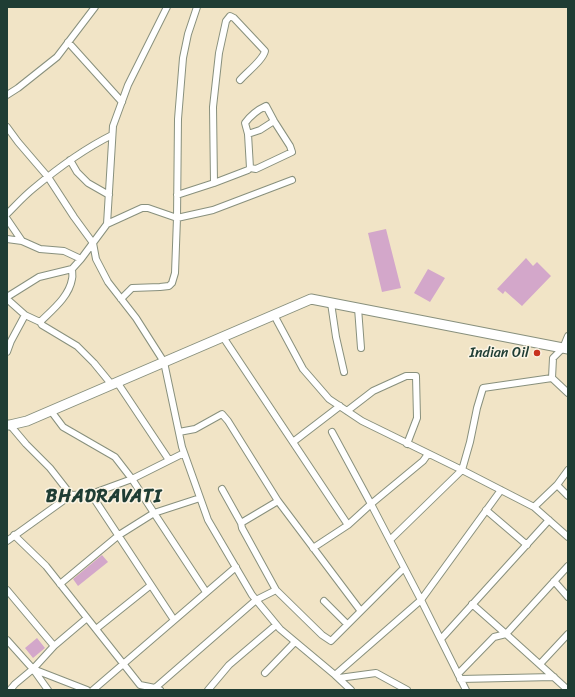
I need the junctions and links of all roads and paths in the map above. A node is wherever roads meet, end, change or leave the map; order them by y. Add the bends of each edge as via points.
1 (95, 7) edge
2 (167, 7) edge
3 (197, 7) edge
4 (68, 42) junction
5 (240, 80) dead end
6 (7, 95) edge
7 (122, 102) junction
8 (274, 121) junction
9 (7, 127) edge
10 (248, 134) junction
11 (112, 135) junction
12 (70, 160) junction
13 (250, 168) junction
14 (48, 177) junction
15 (292, 180) dead end
16 (214, 183) junction
17 (177, 194) junction
18 (109, 195) junction
19 (7, 214) edge
20 (177, 218) junction
21 (7, 219) edge
22 (107, 224) junction
23 (7, 239) edge
24 (22, 241) junction
25 (93, 244) junction
26 (81, 259) junction
27 (72, 269) junction
28 (7, 298) edge
29 (121, 299) junction
30 (332, 303) junction
31 (358, 308) junction
32 (25, 315) junction
33 (274, 315) junction
34 (40, 322) junction
35 (568, 336) edge
36 (223, 337) junction
37 (361, 348) dead end
38 (565, 349) edge
39 (7, 352) edge
40 (164, 362) junction
41 (344, 372) dead end
42 (552, 378) junction
43 (114, 384) junction
44 (568, 393) edge
45 (340, 406) junction
46 (51, 411) junction
47 (347, 411) junction
48 (9, 425) edge
49 (179, 432) junction
50 (332, 432) dead end
51 (293, 442) junction
52 (407, 444) junction
53 (184, 453) junction
54 (428, 454) junction
55 (169, 460) junction
56 (462, 470) junction
57 (568, 470) edge
58 (132, 479) junction
59 (557, 485) junction
60 (222, 489) dead end
61 (501, 490) junction
62 (91, 494) junction
63 (71, 495) junction
64 (568, 496) edge
65 (200, 498) junction
66 (278, 502) junction
67 (371, 504) junction
68 (534, 507) junction
69 (486, 510) junction
70 (154, 513) junction
71 (549, 520) junction
72 (241, 523) junction
73 (348, 525) junction
74 (119, 535) junction
75 (14, 536) junction
76 (568, 537) edge
77 (390, 540) junction
78 (7, 541) edge
79 (527, 545) junction
80 (313, 548) junction
81 (568, 566) edge
82 (236, 567) junction
83 (404, 568) junction
84 (554, 581) junction
85 (60, 584) junction
86 (151, 585) junction
87 (7, 590) edge
88 (276, 590) junction
89 (206, 592) junction
90 (568, 597) edge
91 (256, 600) junction
92 (422, 600) junction
93 (324, 601) dead end
94 (472, 604) junction
95 (360, 610) junction
96 (88, 618) junction
97 (174, 620) junction
98 (347, 624) junction
99 (276, 625) junction
100 (96, 629) junction
101 (506, 634) junction
102 (568, 634) edge
103 (441, 639) junction
104 (7, 640) edge
105 (296, 642) junction
106 (54, 646) junction
107 (123, 664) junction
108 (540, 664) junction
109 (32, 669) junction
110 (265, 673) dead end
111 (459, 676) junction
112 (337, 677) junction
113 (554, 677) junction
114 (157, 689) edge
115 (10, 690) edge
116 (48, 690) edge
117 (87, 690) edge
118 (92, 690) edge
119 (208, 690) edge
120 (351, 690) edge
121 (407, 690) edge
122 (466, 690) edge
123 (568, 690) edge

1 - 4 street
2 - 7 street via 128,84
3 - 17 street via 183,58 178,119
4 - 6 street via 57,57
4 - 7 street
5 - 16 street via 262,58 265,51 230,16 226,21 219,53 213,107
7 - 11 street
8 - 10 street
8 - 10 street via 266,106 260,109 245,123
8 - 13 street via 292,152 256,169
9 - 14 street
10 - 13 street
11 - 12 street
11 - 18 street
12 - 14 street
12 - 18 street via 88,183
13 - 16 street
14 - 19 street
14 - 25 street
15 - 20 street via 213,210
16 - 17 street
17 - 20 street
18 - 22 street
20 - 22 street via 142,208
20 - 29 street via 172,283 169,286 132,288
21 - 24 street
22 - 25 street
23 - 24 street
24 - 26 street via 40,249 64,251
25 - 26 street
25 - 29 street via 96,259 108,282
26 - 27 street
27 - 28 street via 39,277
27 - 34 street via 70,287 62,301
28 - 32 street
29 - 40 street
30 - 31 street
30 - 33 street via 311,299
30 - 41 street
31 - 37 street
31 - 38 street
32 - 34 street
32 - 39 street
33 - 36 street
33 - 45 street via 303,369 329,399
34 - 43 street via 77,346
35 - 38 street
36 - 40 street
36 - 51 street
38 - 42 street via 553,358
40 - 43 street
40 - 49 street
42 - 44 street
42 - 56 street via 483,388
43 - 46 street
43 - 55 street
45 - 47 street
45 - 51 street
46 - 48 street
46 - 58 street via 62,427 115,457
47 - 52 street
47 - 52 street via 373,391 406,376 416,376 417,418
48 - 63 street via 50,468
49 - 53 street
49 - 66 street via 195,429 222,414
50 - 67 street
51 - 73 street
52 - 54 street
53 - 55 street
53 - 65 street
54 - 56 street
54 - 67 street
55 - 58 street
56 - 61 street
56 - 77 street
57 - 59 street
58 - 62 street
58 - 70 street
59 - 64 street
59 - 68 street
60 - 72 street
61 - 68 street
61 - 69 street
62 - 63 street
62 - 74 street
63 - 75 street
65 - 70 street
65 - 82 street via 208,520
66 - 72 street
66 - 80 street
67 - 73 street
67 - 77 street
68 - 71 street
69 - 79 street
69 - 92 street
70 - 74 street
70 - 89 street
71 - 76 street
71 - 79 street
72 - 88 street
73 - 80 street
74 - 85 street
74 - 86 street
75 - 78 street
75 - 85 street via 46,566
77 - 83 street
79 - 94 street
80 - 95 street
81 - 84 street
82 - 89 street
82 - 91 street
83 - 92 street
83 - 95 street
84 - 90 street
84 - 101 street
85 - 96 street
86 - 97 street
86 - 100 street
87 - 106 street
88 - 91 street
88 - 98 street via 331,641
89 - 97 street
91 - 99 street
91 - 114 street
92 - 103 street
92 - 112 street
93 - 98 street
94 - 101 street
94 - 103 street
95 - 98 street
96 - 100 street
96 - 106 street
97 - 107 street
99 - 105 street
99 - 119 street via 229,665
100 - 107 street
101 - 108 street
101 - 111 street via 494,637
102 - 108 street
103 - 111 street
104 - 109 street
105 - 110 street
105 - 112 street
106 - 109 street
107 - 114 street via 140,685
107 - 118 street
108 - 113 street
109 - 115 street
109 - 116 street
109 - 117 street
111 - 113 street
111 - 122 street
112 - 120 street
112 - 121 street via 376,673
113 - 123 street

